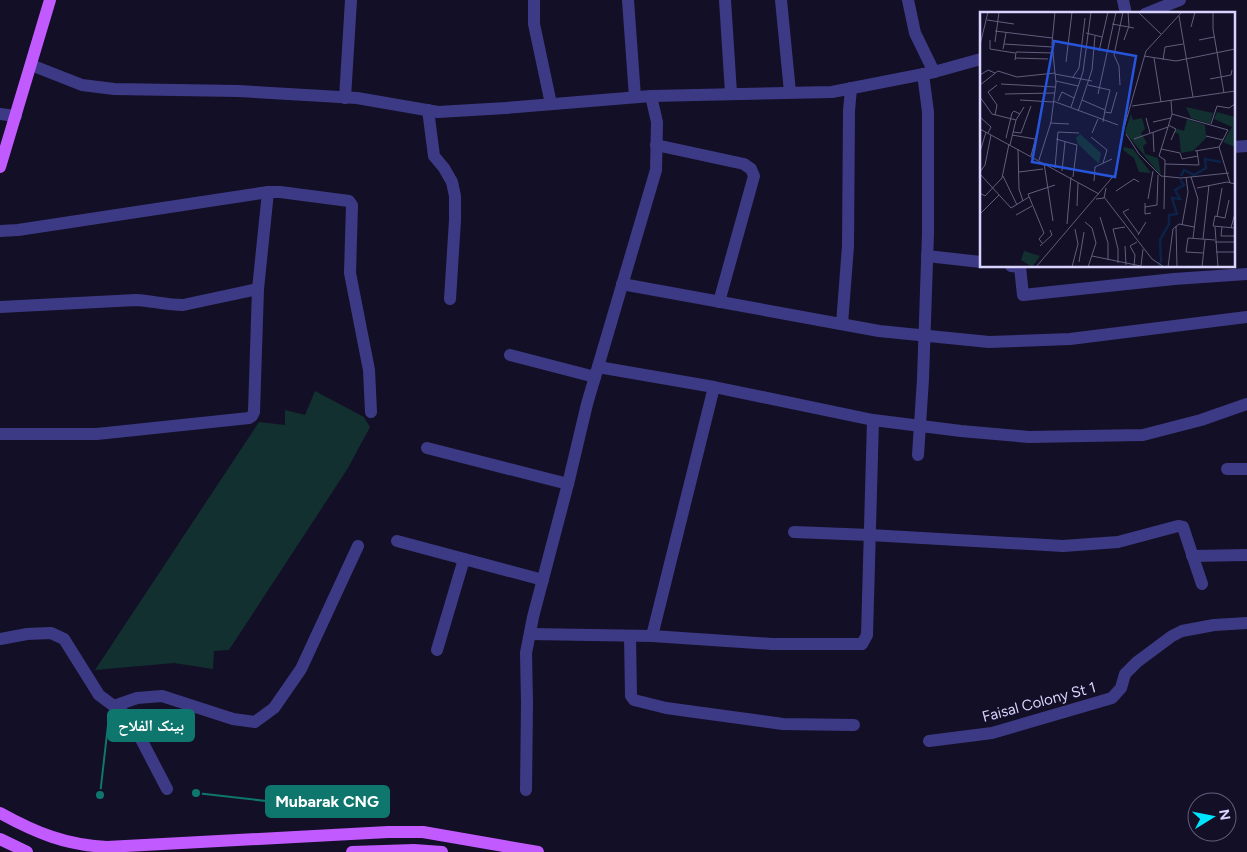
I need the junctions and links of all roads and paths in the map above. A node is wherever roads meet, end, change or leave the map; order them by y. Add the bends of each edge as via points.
1 (50, 0) edge
2 (351, 0) edge
3 (534, 0) edge
4 (628, 0) edge
5 (725, 0) edge
6 (780, 0) edge
7 (908, 0) edge
8 (1180, 0) edge
9 (1164, 10) edge
10 (980, 59) edge
11 (31, 65) junction
12 (928, 73) junction
13 (850, 88) junction
14 (790, 92) junction
15 (731, 93) junction
16 (652, 96) junction
17 (635, 97) junction
18 (345, 98) junction
19 (551, 104) junction
20 (428, 110) junction
21 (0, 114) edge
22 (16, 116) junction
23 (656, 145) junction
24 (1247, 146) edge
25 (1234, 147) edge
26 (0, 167) edge
27 (268, 192) junction
28 (0, 231) edge
29 (927, 256) junction
30 (980, 262) edge
31 (1020, 268) edge
32 (1247, 274) edge
33 (622, 284) junction
34 (258, 289) junction
35 (450, 299) dead end
36 (719, 302) junction
37 (0, 307) edge
38 (1247, 317) edge
39 (842, 324) junction
40 (925, 336) junction
41 (510, 355) dead end
42 (596, 372) junction
43 (714, 387) junction
44 (1247, 404) edge
45 (370, 412) dead end
46 (873, 420) junction
47 (920, 426) junction
48 (0, 434) edge
49 (427, 448) dead end
50 (918, 455) dead end
51 (1227, 469) dead end
52 (1247, 469) edge
53 (568, 484) junction
54 (794, 532) dead end
55 (870, 535) junction
56 (398, 541) dead end
57 (358, 546) dead end
58 (1247, 555) edge
59 (1192, 556) junction
60 (464, 559) junction
61 (543, 580) junction
62 (1202, 584) dead end
63 (1247, 623) edge
64 (530, 634) junction
65 (630, 636) junction
66 (652, 636) junction
67 (0, 639) edge
68 (437, 650) dead end
69 (114, 706) junction
70 (854, 725) dead end
71 (929, 741) dead end
72 (167, 789) dead end
73 (526, 790) dead end
74 (0, 813) edge
75 (0, 839) edge
76 (198, 847) edge
77 (26, 852) edge
78 (352, 852) edge
79 (442, 852) edge
80 (538, 852) edge

1 - 11 main road
2 - 18 street
3 - 19 street via 534,24
4 - 17 street
5 - 15 street
6 - 14 street
7 - 12 street
8 - 9 street
10 - 12 street
11 - 18 street via 82,84 114,89 238,91
11 - 22 main road
12 - 13 street
12 - 29 street
13 - 14 street via 832,92
13 - 39 street via 848,246
14 - 15 street
15 - 16 street
16 - 17 street
16 - 23 street via 657,122
17 - 19 street
18 - 20 street
19 - 20 street
20 - 35 street via 434,156 452,182 455,196
21 - 22 street
22 - 26 main road
23 - 33 street via 656,170
23 - 36 street via 744,164 754,176
24 - 25 street
27 - 28 street
27 - 34 street
27 - 45 street via 349,201 352,205 350,273 369,370
29 - 30 street
29 - 40 street
31 - 32 street via 1023,295
33 - 36 street
33 - 42 street
34 - 37 street via 183,305 136,300
34 - 48 street via 252,416 249,418 97,434
36 - 39 street
38 - 40 street via 1070,339 990,342
39 - 40 street
40 - 47 street
41 - 42 street
42 - 43 street
42 - 53 street
43 - 46 street
43 - 66 street
44 - 47 street via 1143,435 1029,437
46 - 47 street
46 - 55 street
47 - 50 street
49 - 53 street
51 - 52 street
53 - 61 street
54 - 55 street
55 - 59 street via 1063,546 1118,542 1178,526 1183,527
55 - 66 street via 868,635 862,644 772,644
56 - 60 street
57 - 69 street via 301,668 274,708 255,722 233,719 162,696 137,698
58 - 59 street
59 - 62 street
60 - 61 street
60 - 68 street
61 - 64 street
63 - 71 street, Faisal Colony St 1 via 1206,626 1172,636 1125,674 1112,698 992,734
64 - 65 street
64 - 73 street via 526,653
65 - 66 street
65 - 70 street via 631,696 634,700 666,708 783,724
67 - 69 street via 51,632 64,640 99,695
69 - 72 street via 130,718
74 - 76 main road via 48,836 71,843 107,847
75 - 77 main road
76 - 80 main road via 423,832
78 - 79 main road

